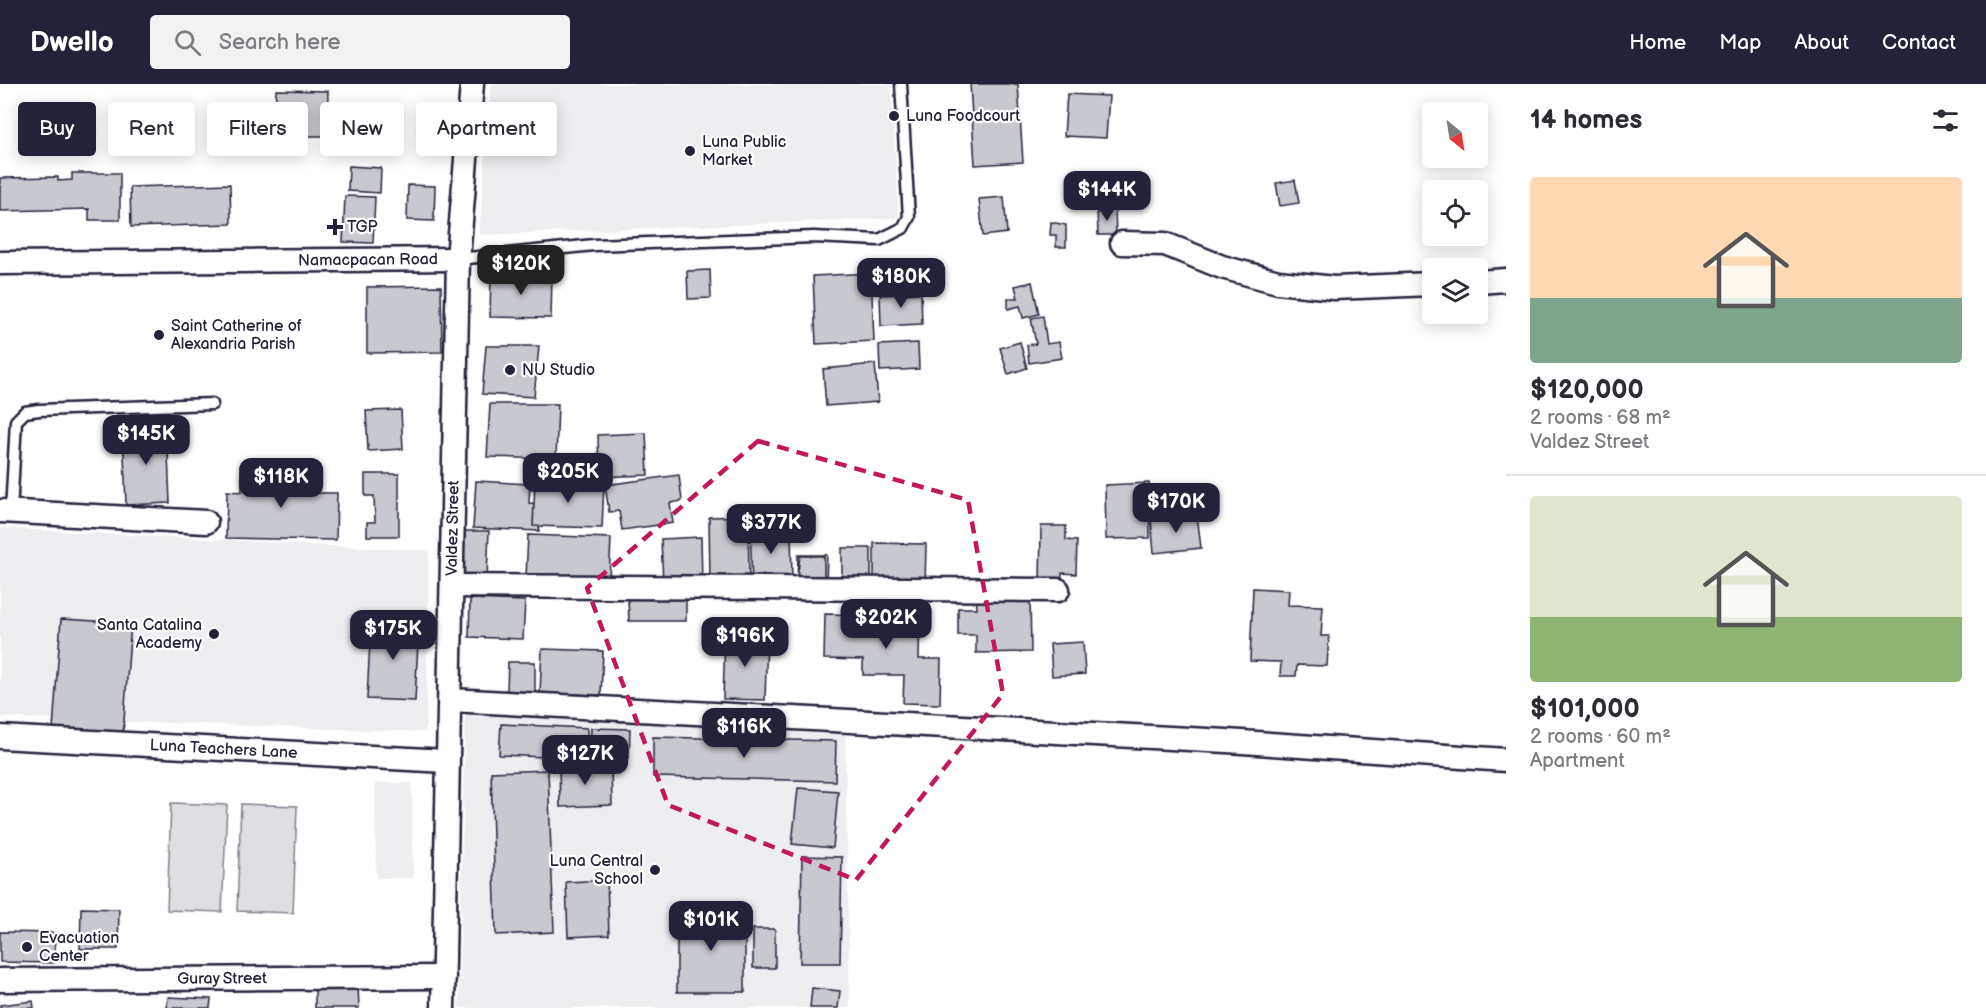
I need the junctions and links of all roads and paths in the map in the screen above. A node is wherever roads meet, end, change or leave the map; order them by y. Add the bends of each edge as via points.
1 (472, 84) edge
2 (901, 84) edge
3 (1122, 243) dead end
4 (458, 259) junction
5 (0, 263) edge
6 (1506, 280) edge
7 (1488, 281) edge
8 (1422, 284) edge
9 (212, 404) dead end
10 (6, 511) edge
11 (206, 522) dead end
12 (452, 586) junction
13 (1059, 590) dead end
14 (450, 700) junction
15 (0, 737) edge
16 (1506, 760) edge
17 (446, 761) junction
18 (444, 977) junction
19 (0, 980) edge
20 (443, 1008) edge

1 - 4 street, Valdez Street
2 - 4 lane, Namacpacan Road via 909,217 903,228 879,240 814,237 594,245
3 - 8 street via 1165,244 1222,267 1278,282 1334,288
4 - 5 street, Namacpacan Road
4 - 12 street, Valdez Street
6 - 7 street
9 - 10 lane via 25,412 16,421
10 - 11 street
12 - 13 street
12 - 14 street, Valdez Street
14 - 16 street via 1227,741
14 - 17 street, Valdez Street
15 - 17 street, Luna Teachers Lane
17 - 18 street, Valdez Street
18 - 19 street, Guray Street
18 - 20 street, Valdez Street

